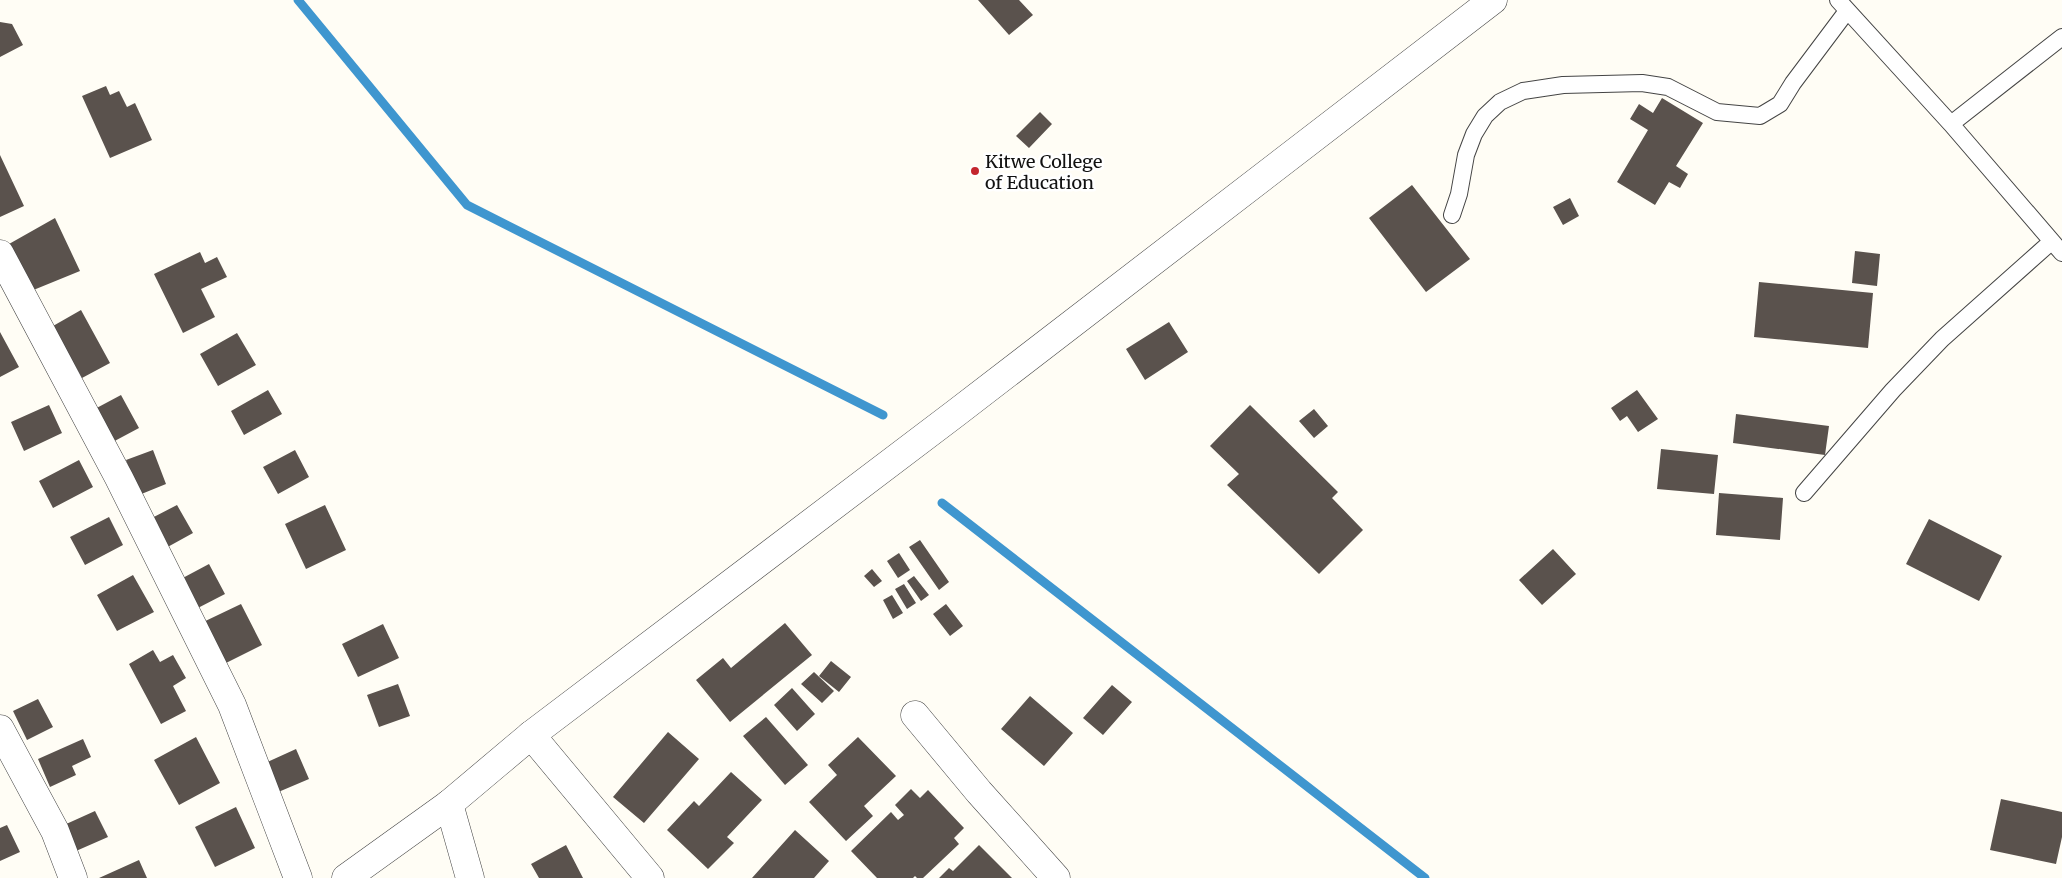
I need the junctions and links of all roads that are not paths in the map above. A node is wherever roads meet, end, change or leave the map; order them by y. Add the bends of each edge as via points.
1 (1493, 0) edge
2 (1842, 5) edge
3 (2062, 37) edge
4 (1951, 124) junction
5 (1452, 215) dead end
6 (2056, 248) edge
7 (0, 254) edge
8 (1804, 493) dead end
9 (915, 715) dead end
10 (0, 728) edge
11 (531, 735) junction
12 (450, 804) junction
13 (73, 878) edge
14 (298, 878) edge
15 (346, 878) edge
16 (470, 878) edge
17 (650, 878) edge
18 (1056, 878) edge

1 - 11 street
2 - 4 lane
2 - 5 lane via 1780,104 1760,116 1717,112 1668,87 1642,83 1563,85 1523,91 1500,102 1485,116 1474,134
3 - 4 lane
4 - 6 lane
6 - 8 lane via 1942,339
7 - 14 street via 119,478 232,705
9 - 18 street
10 - 13 street via 55,831
11 - 12 street
11 - 17 street
12 - 15 street
12 - 16 street

